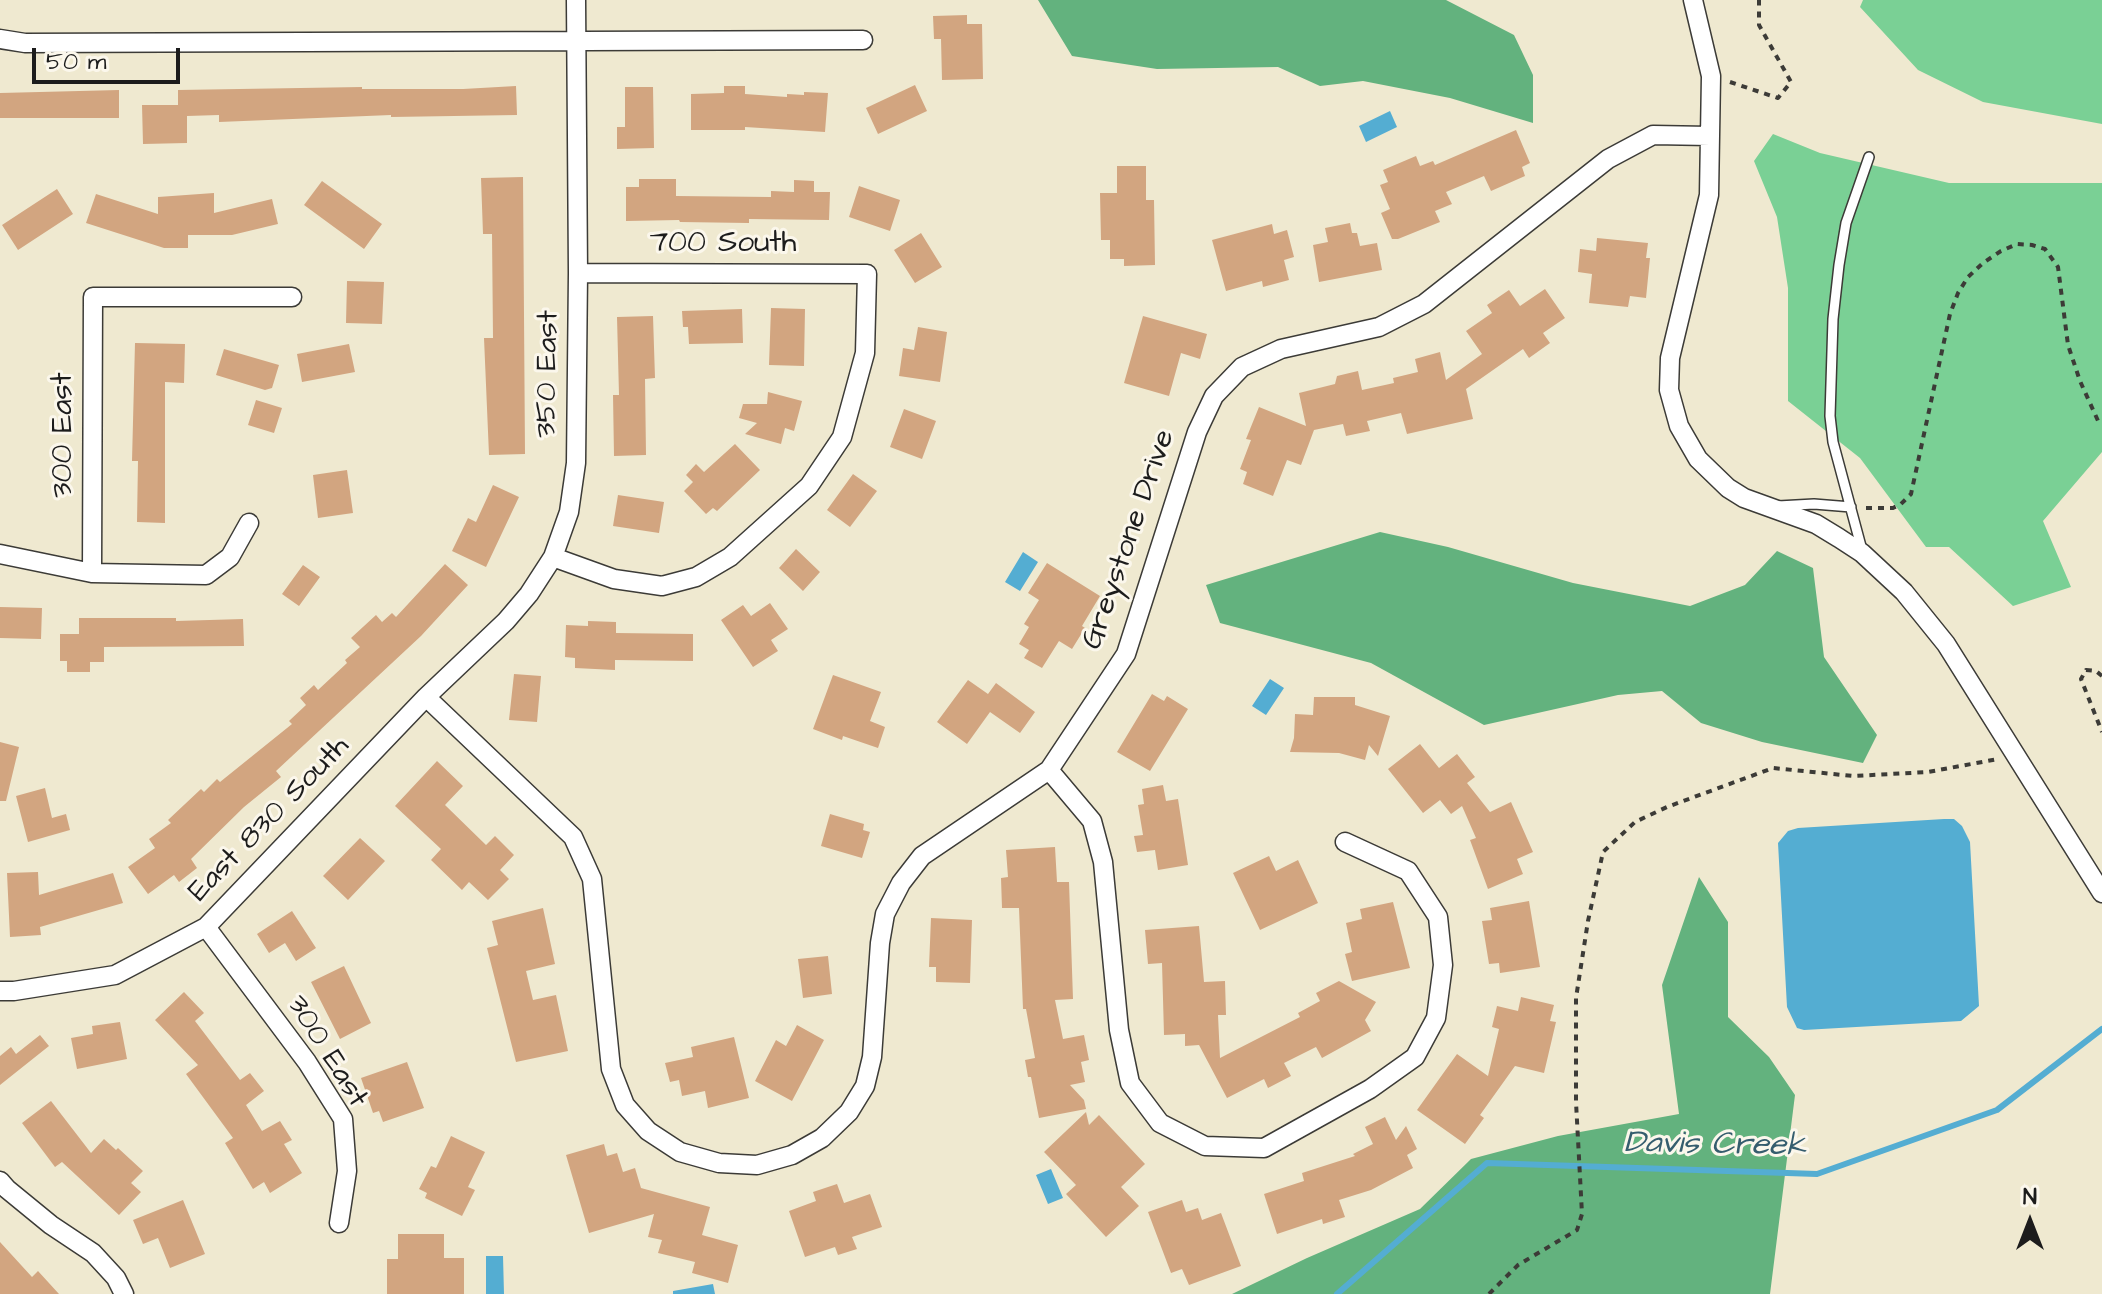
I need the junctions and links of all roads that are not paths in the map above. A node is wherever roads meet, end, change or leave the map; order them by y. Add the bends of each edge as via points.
1 (576, 0) edge
2 (1693, 0) edge
3 (0, 39) edge
4 (863, 40) dead end
5 (576, 43) junction
6 (1710, 136) junction
7 (1869, 157) dead end
8 (578, 273) junction
9 (292, 297) dead end
10 (1767, 506) junction
11 (1851, 507) junction
12 (249, 523) dead end
13 (1862, 553) junction
14 (0, 554) edge
15 (553, 557) junction
16 (92, 573) junction
17 (426, 697) junction
18 (1049, 770) junction
19 (1345, 842) dead end
20 (2102, 893) edge
21 (206, 927) junction
22 (0, 991) edge
23 (0, 1181) edge
24 (339, 1223) dead end
25 (124, 1294) edge

1 - 5 street, 350 East
2 - 6 street via 1711,76
3 - 5 street
4 - 5 street
5 - 8 street, 350 East
6 - 10 street via 1709,195 1670,358 1669,390 1673,411 1698,459 1728,488
6 - 18 street, Greystone Drive via 1653,135 1608,159 1424,304 1379,327 1281,349 1242,367 1214,396 1197,432 1126,654
7 - 11 lane via 1846,223 1833,319 1830,416
8 - 15 street, 350 East via 576,463 569,512
8 - 15 street, 700 South via 867,274 865,353 842,437 809,486 730,557 696,577 662,586 614,579
9 - 16 street, 300 East via 93,297
10 - 11 lane
10 - 13 street via 1816,524
11 - 13 lane
12 - 16 street via 230,557 206,575
13 - 20 street via 1904,592 1946,644
14 - 16 street
15 - 17 street, 350 East via 506,621
17 - 18 street, Greystone Drive via 573,837 592,879 611,1069 625,1105 648,1131 680,1152 719,1163 757,1165 792,1155 822,1138 849,1112 865,1086 872,1057 880,943 885,914 901,883 922,856
17 - 21 street, East 830 South
18 - 19 street via 1092,821 1103,862 1119,1030 1130,1083 1160,1123 1205,1146 1264,1148 1370,1089 1415,1057 1436,1018 1443,965 1438,917 1408,871
21 - 22 street, East 830 South via 115,975
21 - 24 street, 300 East via 343,1119 347,1171
23 - 25 street via 93,1253

